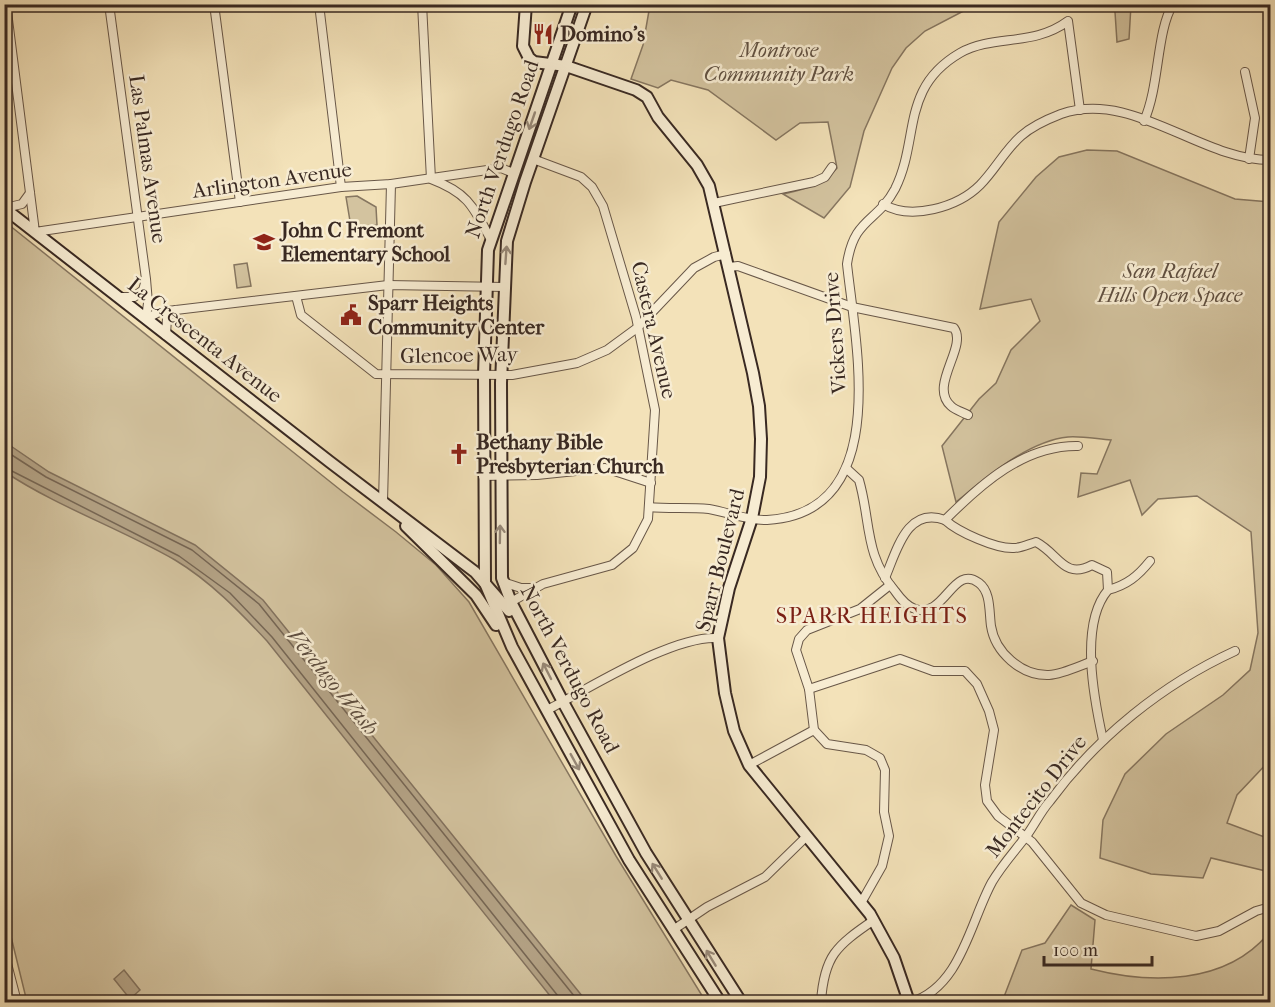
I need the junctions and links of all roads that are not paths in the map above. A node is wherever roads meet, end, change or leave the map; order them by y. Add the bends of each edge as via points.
1 (6, 4) edge
2 (109, 4) edge
3 (214, 4) edge
4 (319, 4) edge
5 (422, 4) edge
6 (526, 4) edge
7 (572, 4) edge
8 (587, 4) edge
9 (1173, 4) edge
10 (551, 65) junction
11 (566, 66) junction
12 (1245, 72) dead end
13 (1080, 110) junction
14 (1144, 121) junction
15 (533, 159) junction
16 (1249, 159) junction
17 (1270, 160) edge
18 (832, 167) dead end
19 (513, 173) junction
20 (431, 179) junction
21 (391, 184) junction
22 (341, 187) junction
23 (30, 192) junction
24 (240, 202) junction
25 (714, 203) junction
26 (883, 204) junction
27 (5, 208) edge
28 (138, 217) junction
29 (64, 228) junction
30 (35, 232) junction
31 (490, 240) junction
32 (54, 247) junction
33 (726, 255) junction
34 (729, 267) junction
35 (146, 279) junction
36 (388, 285) junction
37 (486, 287) junction
38 (505, 287) junction
39 (296, 296) junction
40 (118, 297) junction
41 (852, 306) junction
42 (176, 310) junction
43 (146, 319) junction
44 (638, 328) junction
45 (166, 335) junction
46 (386, 374) junction
47 (484, 375) junction
48 (501, 375) junction
49 (968, 415) dead end
50 (1078, 446) dead end
51 (847, 469) junction
52 (483, 476) junction
53 (501, 476) junction
54 (651, 483) junction
55 (383, 502) junction
56 (649, 507) junction
57 (752, 518) junction
58 (945, 520) junction
59 (1149, 561) dead end
60 (503, 582) junction
61 (887, 582) junction
62 (485, 583) junction
63 (533, 588) junction
64 (1108, 590) junction
65 (511, 602) junction
66 (718, 638) junction
67 (531, 640) junction
68 (512, 646) junction
69 (1235, 651) dead end
70 (1093, 661) junction
71 (809, 689) junction
72 (563, 702) junction
73 (547, 710) junction
74 (814, 730) junction
75 (1103, 740) junction
76 (749, 765) junction
77 (1027, 836) junction
78 (806, 837) junction
79 (861, 903) junction
80 (1270, 907) edge
81 (873, 920) junction
82 (688, 921) junction
83 (674, 930) junction
84 (4, 952) edge
85 (737, 1000) edge
86 (719, 1001) edge
87 (17, 1002) edge
88 (821, 1002) edge
89 (910, 1002) edge

1 - 23 street
2 - 28 street, Las Palmas Avenue
3 - 24 street
4 - 22 street
5 - 20 street
6 - 10 main road via 525,54 534,62
7 - 10 main road, North Verdugo Road
8 - 11 main road, North Verdugo Road
9 - 14 street via 1166,22 1154,94
10 - 11 main road
10 -> 19 main road, North Verdugo Road
11 - 15 main road, North Verdugo Road
11 - 25 main road, Sparr Boulevard via 647,97 697,165
12 - 16 street via 1255,118
13 - 14 street via 1113,109
13 - 26 street via 1027,131 980,184 963,197 924,210 893,210
13 - 26 street, Vickers Drive via 1068,21 1039,36 974,47 950,60 932,77 917,104 898,181
14 - 16 street
38 -> 15 main road, North Verdugo Road via 511,223
15 - 44 street, Castera Avenue via 581,177 598,196
16 - 17 street
18 - 25 street via 825,177 814,182
19 - 20 street, Arlington Avenue via 501,168
19 - 31 main road, North Verdugo Road
20 - 21 street, Arlington Avenue
20 - 31 street via 457,189 476,210
21 - 22 street, Arlington Avenue
21 - 36 street
22 - 24 street, Arlington Avenue
23 - 27 street via 22,204
23 - 30 street
24 - 28 street, Arlington Avenue
25 - 33 main road, Sparr Boulevard
26 - 41 street, Vickers Drive via 856,232 849,249
27 - 30 main road, La Crescenta Avenue
28 - 29 street, Arlington Avenue
28 - 35 street, Las Palmas Avenue
29 - 30 street, Arlington Avenue
29 - 32 street via 58,232
30 - 32 main road, La Crescenta Avenue
31 - 37 main road, North Verdugo Road
32 - 40 main road, La Crescenta Avenue
33 - 34 main road, Sparr Boulevard
33 - 44 street, Glencoe Way via 694,268
34 - 41 street via 738,266
34 - 57 main road, Sparr Boulevard via 759,406 760,477
35 - 40 street via 140,294
35 - 43 street, Las Palmas Avenue
36 - 37 street
36 - 39 street
36 - 46 street
37 - 38 street
37 - 47 main road, North Verdugo Road
38 - 48 main road, North Verdugo Road
39 - 42 street
39 - 46 street, Glencoe Way via 301,315 374,373
40 - 43 main road, La Crescenta Avenue
41 - 49 street via 950,326 957,332 944,389 951,405
41 - 51 street, Vickers Drive via 859,403
42 - 43 street
42 - 45 street via 167,318
43 - 45 main road, La Crescenta Avenue
44 - 48 street, Glencoe Way via 607,350 577,363
44 - 54 street, Castera Avenue via 655,410
45 - 55 main road, La Crescenta Avenue
46 - 47 street, Glencoe Way
46 - 55 street
47 - 48 street, Glencoe Way
47 - 52 main road, North Verdugo Road
48 - 53 main road, North Verdugo Road
50 - 58 street via 1049,447 1006,468
51 - 57 street, Vickers Drive via 835,490 816,506 766,520
51 - 61 street via 859,480 869,542
52 - 53 street
52 - 62 main road, North Verdugo Road
53 - 54 street via 605,468
60 -> 53 main road, North Verdugo Road
54 - 56 street, Castera Avenue
55 - 62 main road, La Crescenta Avenue
55 - 68 main road, La Crescenta Avenue via 476,595
56 - 57 street, Vickers Drive via 708,509
56 - 63 street, Castera Avenue via 648,519 633,548 612,565
57 - 66 main road, Sparr Boulevard via 729,588
58 - 61 street via 932,515 918,519 905,536
58 - 64 street via 954,529 1005,548 1017,549 1036,542 1073,571 1092,565 1101,567 1107,572
59 - 64 street via 1139,576
60 - 63 street, Castera Avenue
60 - 65 main road, North Verdugo Road
61 - 70 street via 912,608 921,610 939,604 960,580 977,581 984,587 988,600 995,640 1022,668 1050,675
61 - 71 street via 860,609 803,633 796,652
62 - 67 main road, La Crescenta Avenue
62 - 68 main road, North Verdugo Road
63 - 65 street, Castera Avenue
64 - 70 street via 1098,602 1093,622
65 - 67 main road, North Verdugo Road
66 - 72 street via 701,638 642,661
66 - 76 main road, Sparr Boulevard via 734,731
72 -> 67 main road, North Verdugo Road
68 - 73 main road, North Verdugo Road
69 - 75 street, Montecito Drive via 1169,687
70 - 75 street via 1096,709
71 - 74 street
71 - 77 street via 900,659 933,671 965,671 977,684 994,730 986,797 998,816
72 - 73 street
82 -> 72 main road, North Verdugo Road
73 -> 83 main road, North Verdugo Road via 629,860
74 - 76 street
74 - 79 street via 827,744 866,750 880,758 885,770 884,812 889,836 882,866
75 - 77 street, Montecito Drive via 1050,801
76 - 78 main road, Sparr Boulevard
77 - 80 street via 1071,894 1106,915 1202,936
77 - 89 street, Montecito Drive via 993,880 950,972 923,997
78 - 79 main road, Sparr Boulevard
78 - 82 street via 765,877
79 - 81 main road, Sparr Boulevard
81 - 88 street via 829,958
81 - 89 main road, Sparr Boulevard via 894,958
82 - 83 street
85 -> 82 main road, North Verdugo Road
83 - 86 main road, North Verdugo Road
84 - 87 street

